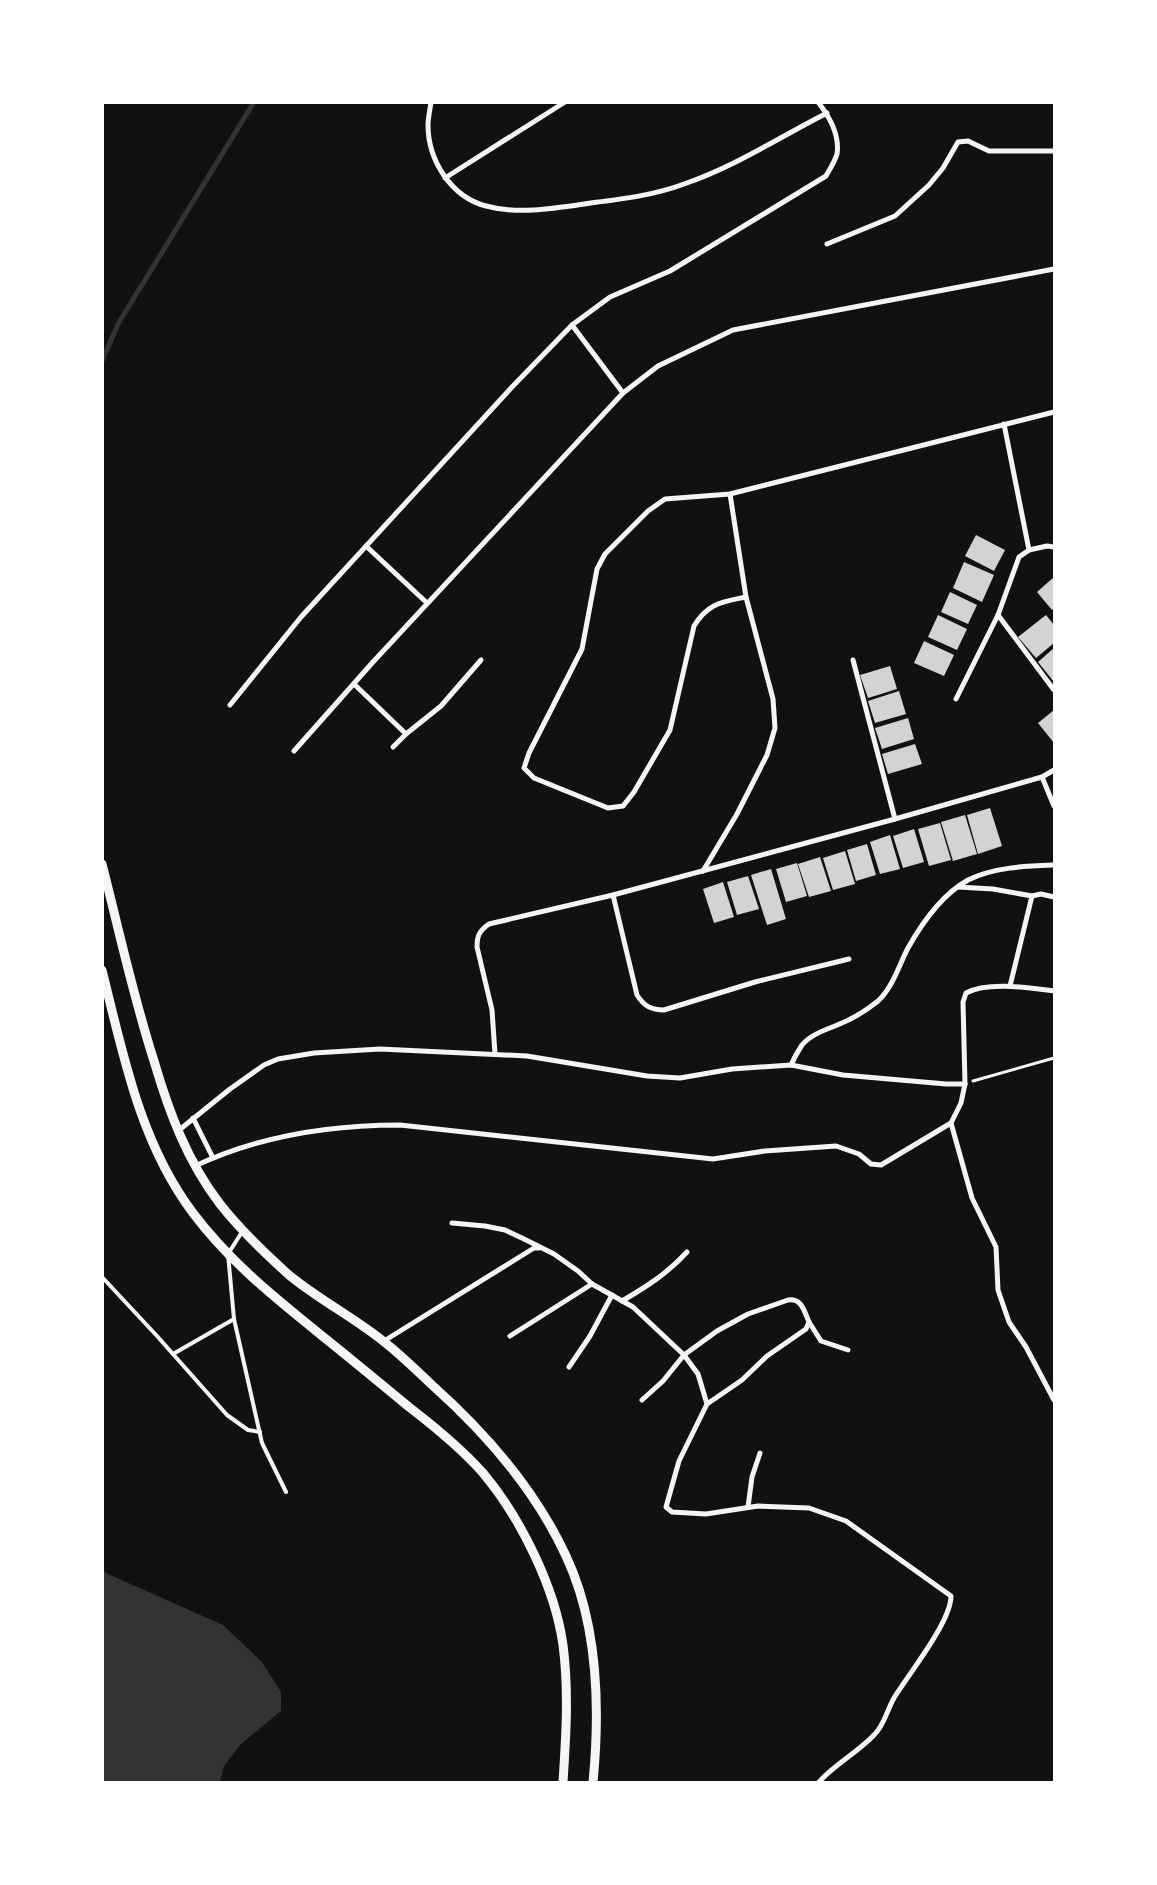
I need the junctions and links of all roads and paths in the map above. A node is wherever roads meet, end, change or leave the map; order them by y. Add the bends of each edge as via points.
1 (431, 102) edge
2 (565, 102) edge
3 (818, 102) edge
4 (827, 112) junction
5 (1054, 151) edge
6 (445, 178) junction
7 (827, 244) dead end
8 (1054, 269) edge
9 (572, 325) junction
10 (623, 393) junction
11 (1054, 412) edge
12 (1004, 424) junction
13 (730, 494) junction
14 (366, 546) junction
15 (1054, 547) edge
16 (1029, 550) junction
17 (746, 596) junction
18 (427, 603) junction
19 (998, 615) junction
20 (481, 660) dead end
21 (853, 660) dead end
22 (354, 684) junction
23 (1054, 690) edge
24 (956, 700) dead end
25 (230, 705) dead end
26 (406, 734) junction
27 (393, 747) dead end
28 (294, 751) dead end
29 (1054, 770) edge
30 (1042, 777) junction
31 (1054, 806) edge
32 (895, 819) junction
33 (102, 864) edge
34 (1054, 865) edge
35 (703, 870) junction
36 (958, 887) junction
37 (613, 895) junction
38 (1032, 896) junction
39 (1054, 897) edge
40 (849, 960) dead end
41 (102, 970) edge
42 (1010, 986) junction
43 (1054, 991) edge
44 (495, 1054) junction
45 (1054, 1058) edge
46 (791, 1065) junction
47 (965, 1084) junction
48 (193, 1118) junction
49 (951, 1123) junction
50 (178, 1131) junction
51 (213, 1158) junction
52 (195, 1166) junction
53 (452, 1223) dead end
54 (243, 1230) junction
55 (542, 1247) junction
56 (687, 1252) dead end
57 (228, 1254) junction
58 (102, 1277) edge
59 (592, 1284) junction
60 (612, 1295) junction
61 (622, 1301) junction
62 (234, 1319) junction
63 (809, 1322) junction
64 (510, 1336) dead end
65 (384, 1342) junction
66 (848, 1350) dead end
67 (173, 1354) junction
68 (684, 1355) junction
69 (569, 1367) dead end
70 (642, 1400) dead end
71 (1054, 1400) edge
72 (707, 1404) junction
73 (260, 1432) junction
74 (760, 1453) dead end
75 (286, 1492) dead end
76 (748, 1507) junction
77 (563, 1782) edge
78 (593, 1782) edge
79 (819, 1782) edge

1 - 6 street via 428,125 432,154
2 - 6 street
3 - 4 street
4 - 6 street via 717,170 647,195 518,210 485,206 467,198
4 - 9 street via 836,135 837,154 826,176 670,272 610,297
5 - 7 street via 989,151 968,141 958,142 944,168 895,216
8 - 10 street via 733,330 658,366
9 - 10 street
9 - 14 street
10 - 18 street
11 - 12 street
12 - 13 street
12 - 16 street
13 - 17 street
13 - 17 street via 665,499 648,511 605,554 597,569 582,649 524,768 534,778 608,808 623,806 670,730 694,626 701,614 714,604
14 - 18 street
14 - 25 street via 301,618
15 - 16 street
16 - 19 street via 1019,557
17 - 35 street via 773,699 775,728 767,756
18 - 22 street
19 - 23 street
19 - 24 street
20 - 26 street via 441,706
21 - 32 street
22 - 26 street
22 - 28 street
26 - 27 street
29 - 30 street
30 - 31 street
30 - 32 street
32 - 35 street
33 - 50 street via 143,1027
34 - 36 street via 985,874
35 - 37 street
36 - 38 street
36 - 46 street via 918,930 887,990 878,1000 843,1023 827,1028 803,1043
37 - 40 street via 637,995 648,1007 656,1010 754,982
37 - 44 street via 497,921 479,933 478,957 492,1010
38 - 39 street
38 - 42 street
41 - 57 street via 129,1078 147,1129 193,1212
42 - 43 street
42 - 47 street via 973,989 966,993 963,1002
44 - 46 street via 671,1078
44 - 48 street via 380,1049 295,1055 278,1059 249,1074
45 - 47 path
46 - 47 street via 843,1075
47 - 49 street via 961,1103
48 - 50 street
48 - 51 street
49 - 51 street via 881,1165 871,1164 859,1154 836,1146 712,1159 400,1124 359,1125 261,1141
49 - 71 street via 972,1198 996,1246 998,1290 1009,1322
50 - 52 street
51 - 52 street
52 - 54 street via 220,1205
53 - 55 street via 505,1230
54 - 57 lane
54 - 65 street via 290,1275
55 - 59 street
55 - 65 street via 534,1248
56 - 61 street via 653,1283
57 - 62 lane
57 - 77 street via 267,1292 447,1437 482,1472 507,1506 527,1539 554,1603 563,1643 567,1685
58 - 67 lane
59 - 60 street
59 - 64 street
60 - 61 street
60 - 69 street
61 - 68 street via 639,1312
62 - 67 lane
62 - 73 lane
63 - 66 street via 821,1341
63 - 68 street via 801,1303 788,1300 748,1314
63 - 72 street via 806,1329
65 - 78 street via 491,1441 523,1483 566,1557 591,1641 597,1714
67 - 73 lane via 227,1415 248,1430
68 - 70 street
68 - 72 street via 698,1374
72 - 76 street via 680,1461 666,1507 672,1512 706,1514
73 - 75 lane via 262,1443
74 - 76 street via 752,1477
76 - 79 street via 809,1508 846,1521 951,1596 945,1619 893,1700 875,1735

